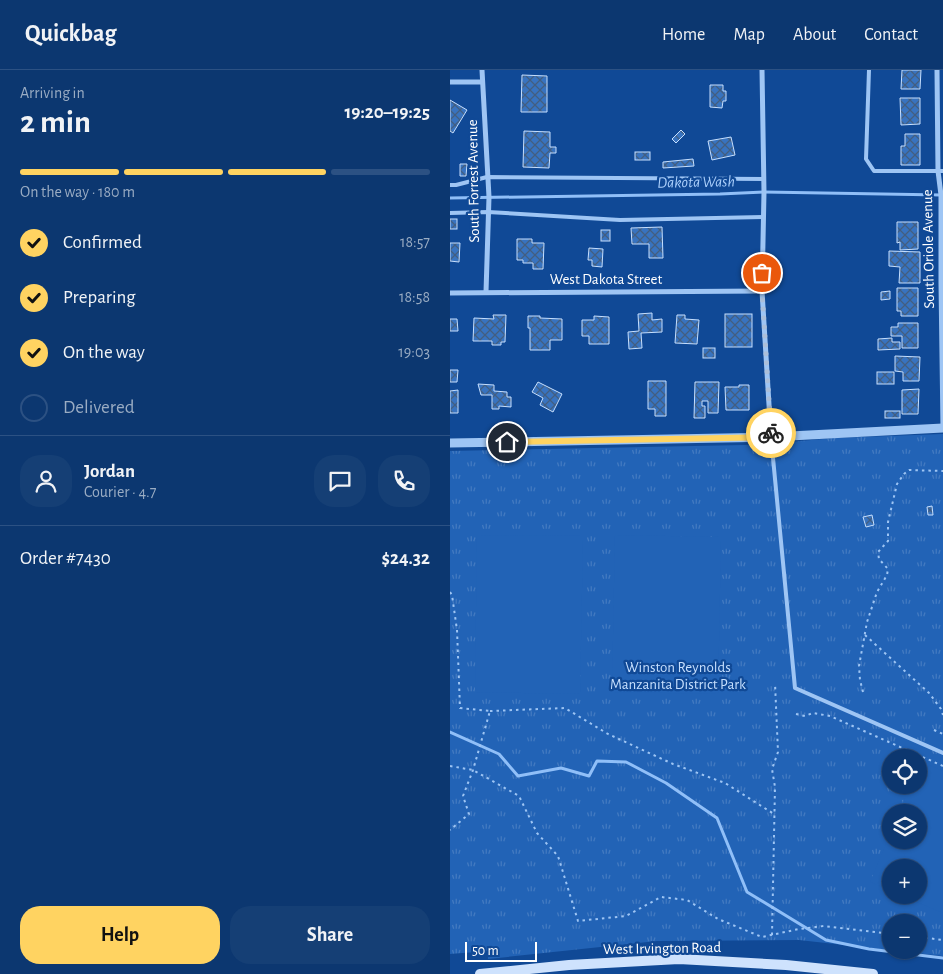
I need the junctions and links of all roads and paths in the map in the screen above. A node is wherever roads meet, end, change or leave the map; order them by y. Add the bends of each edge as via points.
1 (482, 70) edge
2 (762, 70) edge
3 (869, 70) edge
4 (937, 70) edge
5 (450, 82) edge
6 (482, 82) junction
7 (940, 105) edge
8 (941, 171) edge
9 (487, 177) junction
10 (764, 179) junction
11 (450, 185) edge
12 (488, 212) junction
13 (450, 213) edge
14 (942, 216) edge
15 (763, 217) junction
16 (942, 283) edge
17 (762, 291) junction
18 (486, 292) junction
19 (450, 293) edge
20 (942, 357) edge
21 (943, 428) edge
22 (772, 437) junction
23 (450, 443) edge
24 (943, 471) edge
25 (450, 592) edge
26 (865, 636) junction
27 (775, 683) dead end
28 (863, 692) dead end
29 (490, 711) junction
30 (796, 714) dead end
31 (943, 716) edge
32 (934, 730) dead end
33 (943, 734) edge
34 (943, 753) edge
35 (450, 766) edge
36 (943, 766) edge
37 (473, 770) junction
38 (774, 814) junction
39 (450, 830) edge
40 (882, 933) edge
41 (772, 935) junction
42 (927, 939) edge
43 (943, 940) edge
44 (480, 974) edge
45 (873, 974) edge

1 - 6 street, South Forrest Avenue
2 - 10 street
3 - 8 lane via 866,159 874,171
4 - 7 street, South Oriole Avenue
5 - 6 street
6 - 9 street, South Forrest Avenue
7 - 8 street, South Oriole Avenue
8 - 14 street, South Oriole Avenue
9 - 10 lane
9 - 11 lane
9 - 12 street, South Forrest Avenue
10 - 15 street
12 - 13 lane
12 - 15 lane via 620,220
12 - 18 street, South Forrest Avenue
14 - 16 street, South Oriole Avenue
15 - 17 street
16 - 20 street, South Oriole Avenue
17 - 18 street, West Dakota Street
17 - 22 street
18 - 19 street, West Dakota Street
20 - 21 street, South Oriole Avenue
21 - 22 street
22 - 23 street
22 - 34 lane via 795,688
24 - 26 path via 908,470 897,484 888,522 888,541 878,552 879,559 888,569 887,575 877,592
25 - 29 path via 457,630 460,708
26 - 28 path via 859,666
26 - 31 path via 929,693
27 - 38 path via 778,752 772,769
29 - 37 path
29 - 38 path via 565,708 608,734 673,764 725,783
30 - 36 path via 830,716
32 - 33 path
35 - 37 path
37 - 39 path via 463,796 469,814
37 - 41 path via 519,796 537,833 558,856 578,921 626,916 661,897 687,900 718,919 762,937
38 - 41 path
40 - 41 path via 824,926
42 - 43 path
44 - 45 main road, West Irvington Road via 679,959

